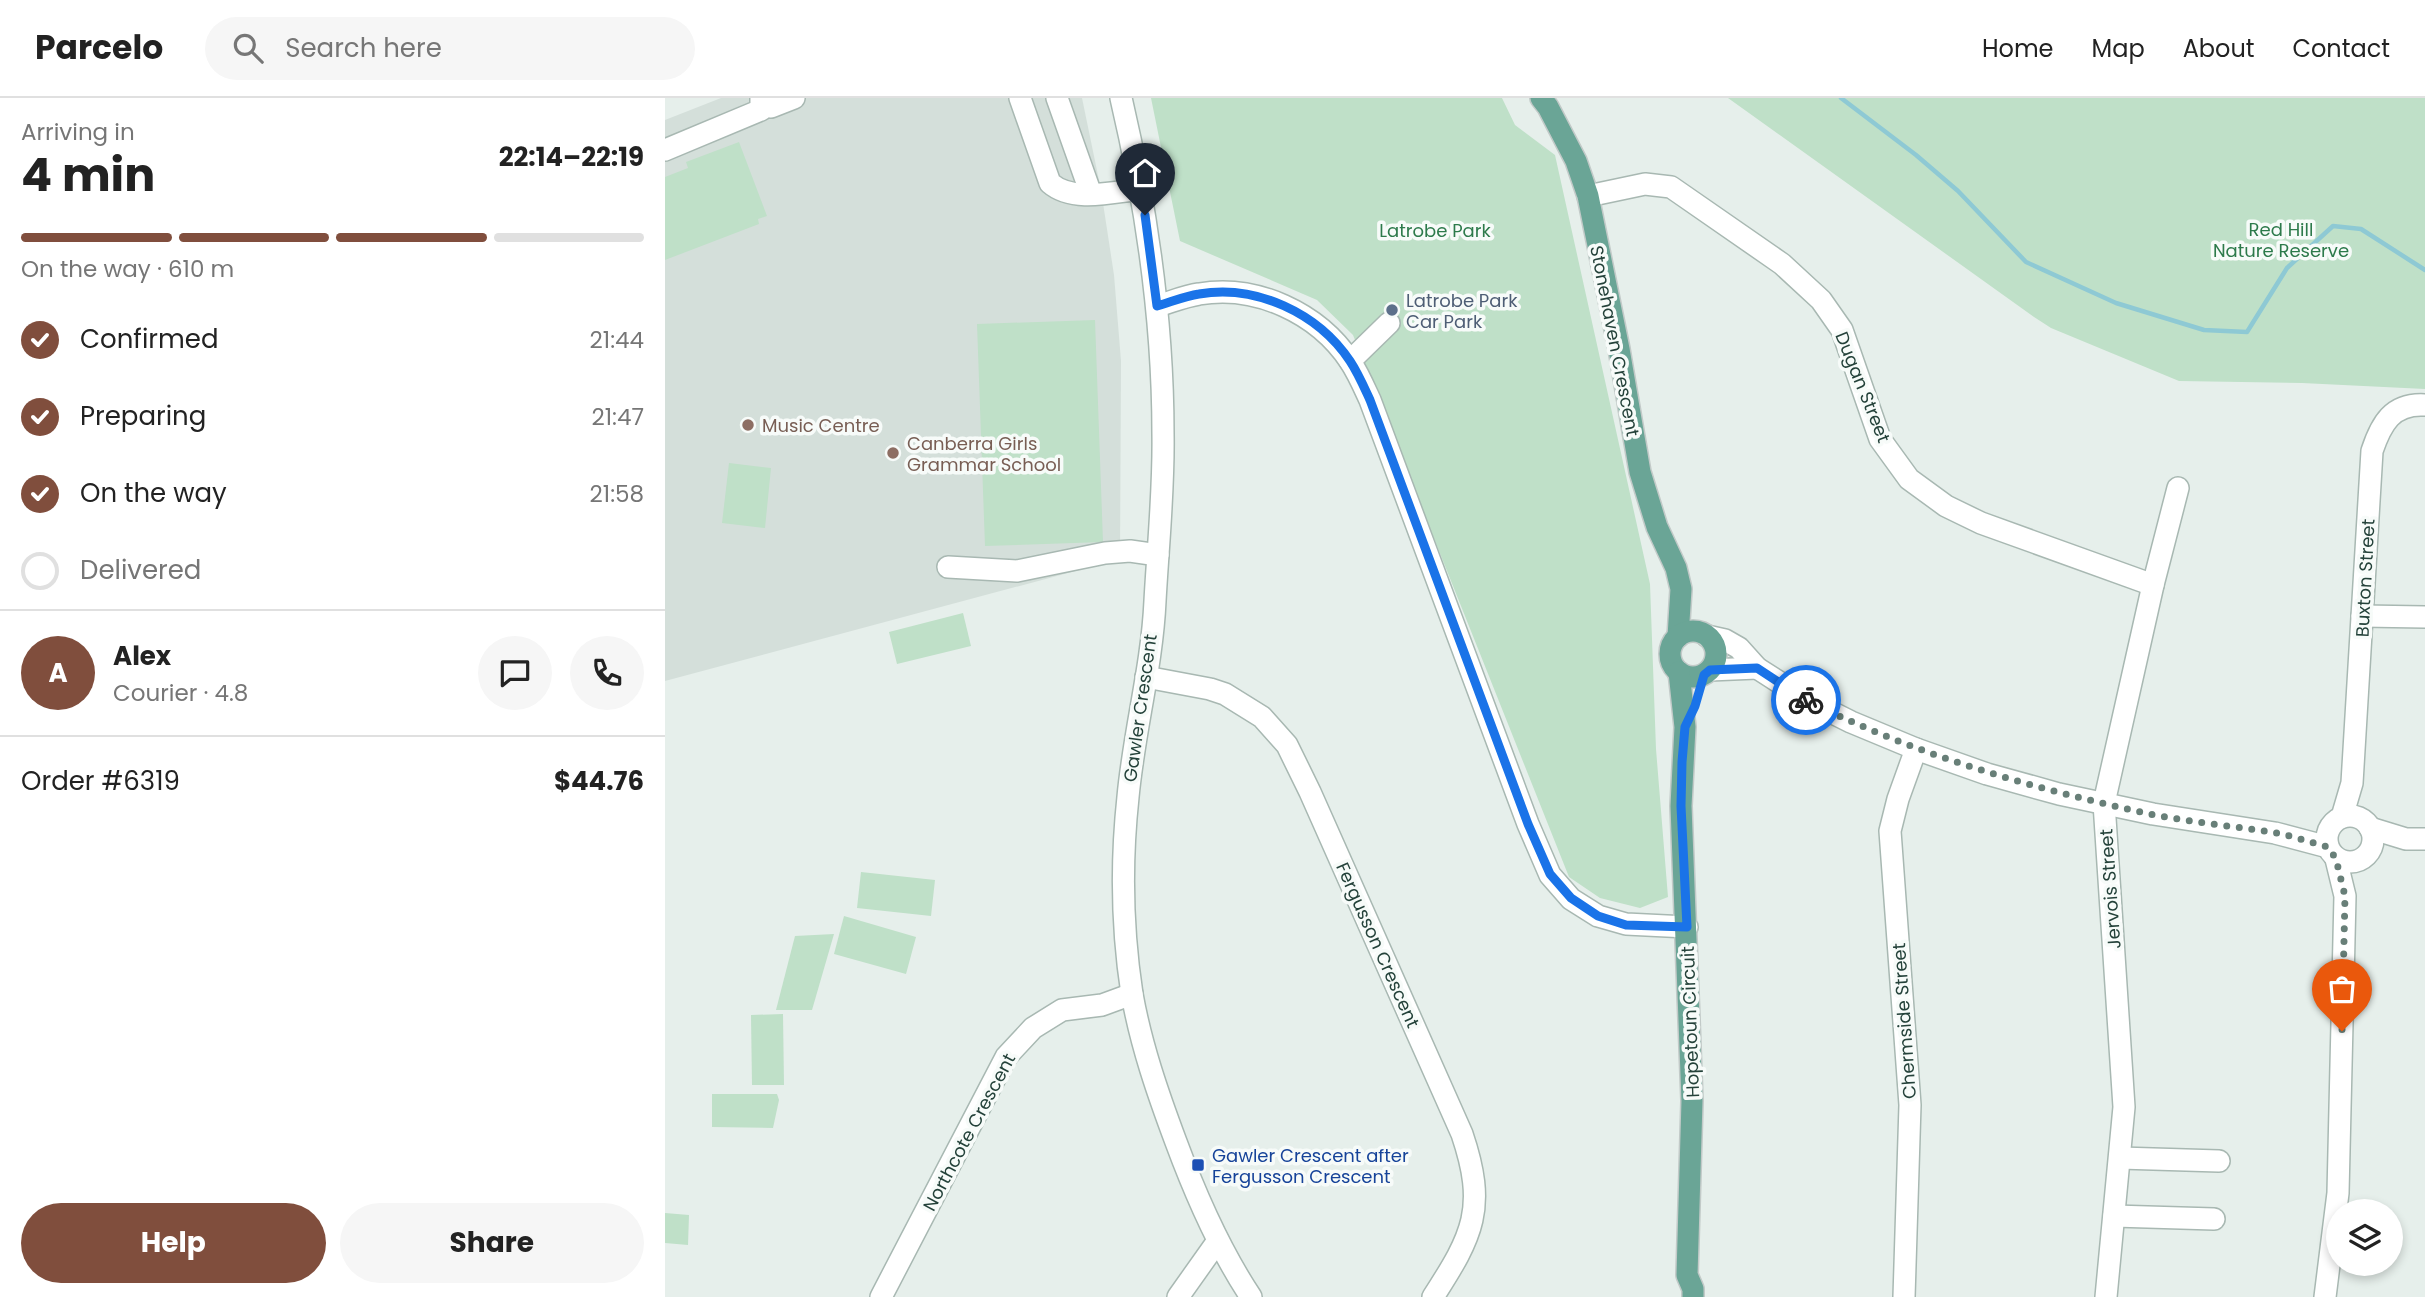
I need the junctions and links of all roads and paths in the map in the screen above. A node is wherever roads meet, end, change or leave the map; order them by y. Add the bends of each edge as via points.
1 (794, 98) edge
2 (1020, 98) edge
3 (1057, 98) edge
4 (1122, 98) edge
5 (1541, 98) edge
6 (762, 101) edge
7 (665, 150) edge
8 (1141, 189) junction
9 (1091, 194) junction
10 (1588, 196) junction
11 (1157, 306) junction
12 (1389, 323) dead end
13 (1350, 361) junction
14 (2425, 405) edge
15 (2178, 488) dead end
16 (1158, 555) junction
17 (948, 567) dead end
18 (2153, 585) junction
19 (1681, 589) junction
20 (2362, 616) junction
21 (2425, 617) edge
22 (1704, 634) junction
23 (1678, 637) junction
24 (1757, 668) junction
25 (1679, 672) junction
26 (1707, 672) junction
27 (1146, 677) junction
28 (1685, 727) junction
29 (1916, 749) junction
30 (2104, 803) junction
31 (2349, 839) junction
32 (2415, 839) edge
33 (1687, 927) junction
34 (1132, 994) junction
35 (2120, 1158) junction
36 (2219, 1161) dead end
37 (2114, 1216) junction
38 (2214, 1219) dead end
39 (1217, 1242) junction
40 (1687, 1275) junction
41 (881, 1297) edge
42 (1178, 1297) edge
43 (1251, 1297) edge
44 (1433, 1297) edge
45 (1679, 1297) edge
46 (1693, 1297) edge
47 (1904, 1297) edge
48 (2106, 1297) edge
49 (2325, 1297) edge

1 - 6 street via 771,107
2 - 9 street via 1050,183 1059,191
3 - 9 street
4 - 8 street, Gawler Crescent
5 - 10 main road, Stonehaven Crescent via 1576,161
6 - 7 street via 761,110
8 - 9 street
8 - 11 street, Gawler Crescent
10 - 18 street, Dugan Street via 1645,184 1671,187 1782,264 1821,300 1842,330 1880,439 1909,479 1946,506 1981,523
10 - 19 main road, Stonehaven Crescent via 1640,472
11 - 13 street via 1199,294 1268,298 1299,314
11 - 16 street, Gawler Crescent via 1163,437
12 - 13 street
13 - 33 street via 1370,400 1550,874 1571,898 1598,916 1626,925
14 - 20 street, Buxton Street via 2397,410 2380,426 2372,452
15 - 18 street, Jervois Street
16 - 17 street via 1105,553 1017,571
16 - 27 street, Gawler Crescent
18 - 30 street, Jervois Street
19 - 22 main road, Stonehaven Crescent
19 - 23 main road, Stonehaven Crescent
20 - 21 street
20 - 31 street, Buxton Street
22 - 23 main road via 1692,631
22 - 24 street via 1739,648
22 - 26 main road via 1716,656
23 - 25 main road via 1670,657
24 - 26 street
24 - 29 street via 1807,700
25 - 26 main road via 1691,677
25 - 28 main road, Hopetoun Circuit
26 - 28 main road, Hopetoun Circuit
27 - 34 street, Gawler Crescent via 1134,741 1123,865
27 - 44 street, Fergusson Crescent via 1225,694 1262,717 1287,745 1310,792 1471,1161 1475,1189 1472,1227
28 - 33 main road, Hopetoun Circuit via 1681,806
29 - 30 street via 1987,774
29 - 47 street, Chermside Street via 1890,831 1910,1105
30 - 31 street via 2274,833
30 - 35 street, Jervois Street via 2124,1107
31 - 32 street
31 - 49 street via 2338,1193
33 - 40 main road, Hopetoun Circuit via 1692,1101
34 - 39 street, Gawler Crescent via 1155,1086
34 - 41 street, Northcote Crescent via 1102,1005 1062,1010 1033,1028 1006,1057
35 - 36 street
35 - 37 street, Jervois Street
37 - 38 street
37 - 48 street, Jervois Street
39 - 42 street
39 - 43 street, Gawler Crescent
40 - 45 main road, Hopetoun Circuit
40 - 46 main road, Hopetoun Circuit

